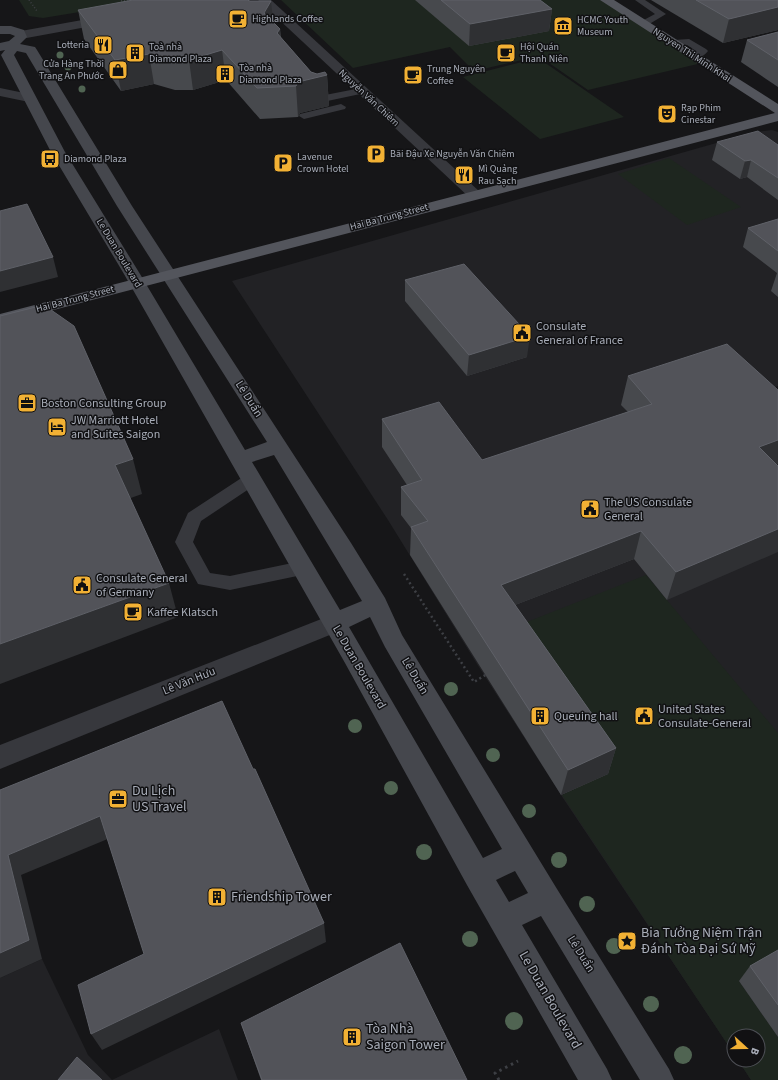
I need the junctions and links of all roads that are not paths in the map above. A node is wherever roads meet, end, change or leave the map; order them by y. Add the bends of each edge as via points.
1 (264, 0) edge
2 (606, 0) edge
3 (639, 0) edge
4 (123, 16) edge
5 (643, 24) junction
6 (1, 27) edge
7 (12, 43) edge
8 (304, 84) edge
9 (361, 91) junction
10 (0, 92) edge
11 (29, 98) junction
12 (372, 100) junction
13 (778, 110) edge
14 (304, 116) dead end
15 (778, 117) edge
16 (78, 132) junction
17 (51, 138) junction
18 (112, 186) junction
19 (83, 192) junction
20 (475, 195) junction
21 (170, 274) junction
22 (137, 283) junction
23 (0, 319) edge
24 (278, 446) junction
25 (246, 469) junction
26 (302, 568) junction
27 (377, 604) junction
28 (334, 623) junction
29 (0, 756) edge
30 (521, 854) junction
31 (478, 875) junction
32 (547, 900) junction
33 (503, 919) junction
34 (596, 1080) edge
35 (658, 1080) edge

1 - 9 street, Nguyễn Văn Chiêm
2 - 5 main road, Nguyen Thi Minh Khai
3 - 5 lane via 661,14
4 - 7 street
5 - 13 main road, Nguyen Thi Minh Khai
6 - 7 main road via 16,31
7 - 11 main road, Le Duan Boulevard via 7,55
7 - 16 main road via 31,50
8 - 9 lane via 318,100
9 - 12 street, Nguyễn Văn Chiêm
10 - 11 street
11 - 17 main road, Le Duan Boulevard
12 - 14 lane
12 - 20 street, Nguyễn Văn Chiêm
15 - 20 main road, Hai Ba Trung Street
16 - 17 main road
16 - 18 main road
17 - 19 main road, Le Duan Boulevard
18 - 19 main road
18 - 21 main road
19 - 22 main road, Le Duan Boulevard
20 - 21 main road, Hai Ba Trung Street
21 - 22 main road, Hai Ba Trung Street
21 - 24 main road, Lê Duẩn
22 - 23 main road, Hai Ba Trung Street
22 - 25 main road, Le Duan Boulevard
24 - 25 main road
24 - 27 main road, Lê Duẩn
25 - 26 main road, Le Duan Boulevard
25 - 26 lane via 194,518 184,542 204,579 230,583
26 - 28 main road, Le Duan Boulevard
27 - 28 main road, Lê Văn Hưu
27 - 30 main road, Lê Duẩn via 393,640
28 - 29 street, Lê Văn Hưu
28 - 31 main road, Le Duan Boulevard
30 - 31 main road
30 - 32 main road, Lê Duẩn
31 - 33 main road, Le Duan Boulevard
32 - 33 main road
32 - 35 main road, Lê Duẩn
33 - 34 main road, Le Duan Boulevard

